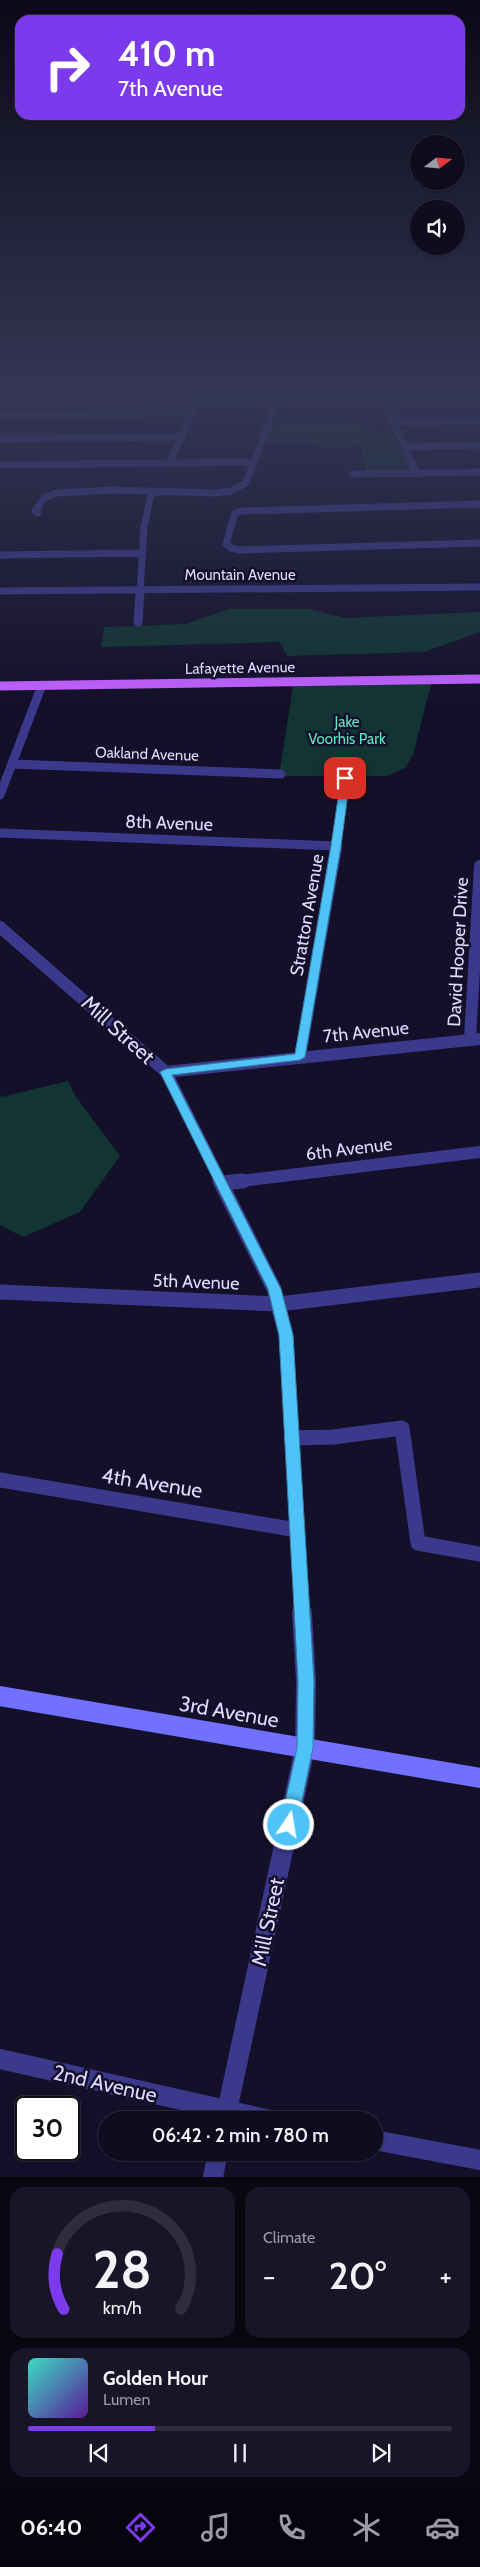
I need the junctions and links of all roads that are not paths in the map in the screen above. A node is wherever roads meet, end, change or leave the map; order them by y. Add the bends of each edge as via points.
1 (45, 498) edge
2 (150, 498) edge
3 (480, 504) edge
4 (38, 513) dead end
5 (480, 543) edge
6 (142, 554) junction
7 (0, 555) edge
8 (480, 587) edge
9 (141, 589) junction
10 (0, 591) edge
11 (138, 622) dead end
12 (480, 679) edge
13 (42, 685) junction
14 (0, 686) edge
15 (12, 764) junction
16 (281, 774) dead end
17 (345, 778) dead end
18 (0, 795) edge
19 (0, 833) edge
20 (336, 846) junction
21 (480, 866) edge
22 (0, 927) edge
23 (475, 1039) edge
24 (300, 1057) junction
25 (166, 1072) junction
26 (480, 1152) edge
27 (222, 1183) junction
28 (480, 1280) edge
29 (0, 1292) edge
30 (279, 1304) junction
31 (291, 1438) junction
32 (0, 1480) edge
33 (298, 1530) junction
34 (480, 1554) edge
35 (0, 1696) edge
36 (305, 1748) junction
37 (480, 1778) edge
38 (0, 2059) edge
39 (206, 2111) edge
40 (227, 2111) edge
41 (383, 2142) edge
42 (480, 2160) edge
43 (216, 2161) edge
44 (213, 2177) edge

1 - 4 street via 35,511
2 - 6 street
3 - 5 street via 244,511 235,514 227,546 241,550
6 - 7 street
6 - 9 street
8 - 9 street, Mountain Avenue
9 - 10 street, Mountain Avenue
9 - 11 street
12 - 13 main road, Lafayette Avenue
13 - 14 main road, Lafayette Avenue
13 - 15 street
15 - 16 street, Oakland Avenue
15 - 18 street
17 - 20 street, Stratton Avenue
19 - 20 street, 8th Avenue
20 - 24 street, Stratton Avenue
21 - 23 street, David Hooper Drive
22 - 25 street, Mill Street
23 - 24 street, 7th Avenue
24 - 25 street, 7th Avenue
25 - 27 street, Mill Street
26 - 27 street, 6th Avenue
27 - 30 street, Mill Street
28 - 30 street, 5th Avenue
29 - 30 street, 5th Avenue
30 - 31 street, Mill Street via 286,1335
31 - 33 street, Mill Street
31 - 34 street via 333,1437 402,1428 418,1543
32 - 33 street, 4th Avenue
33 - 36 street, Mill Street via 306,1681
35 - 36 main road, 3rd Avenue
36 - 37 main road, 3rd Avenue
36 - 40 street, Mill Street
38 - 39 street, 2nd Avenue
41 - 42 street
43 - 44 street

